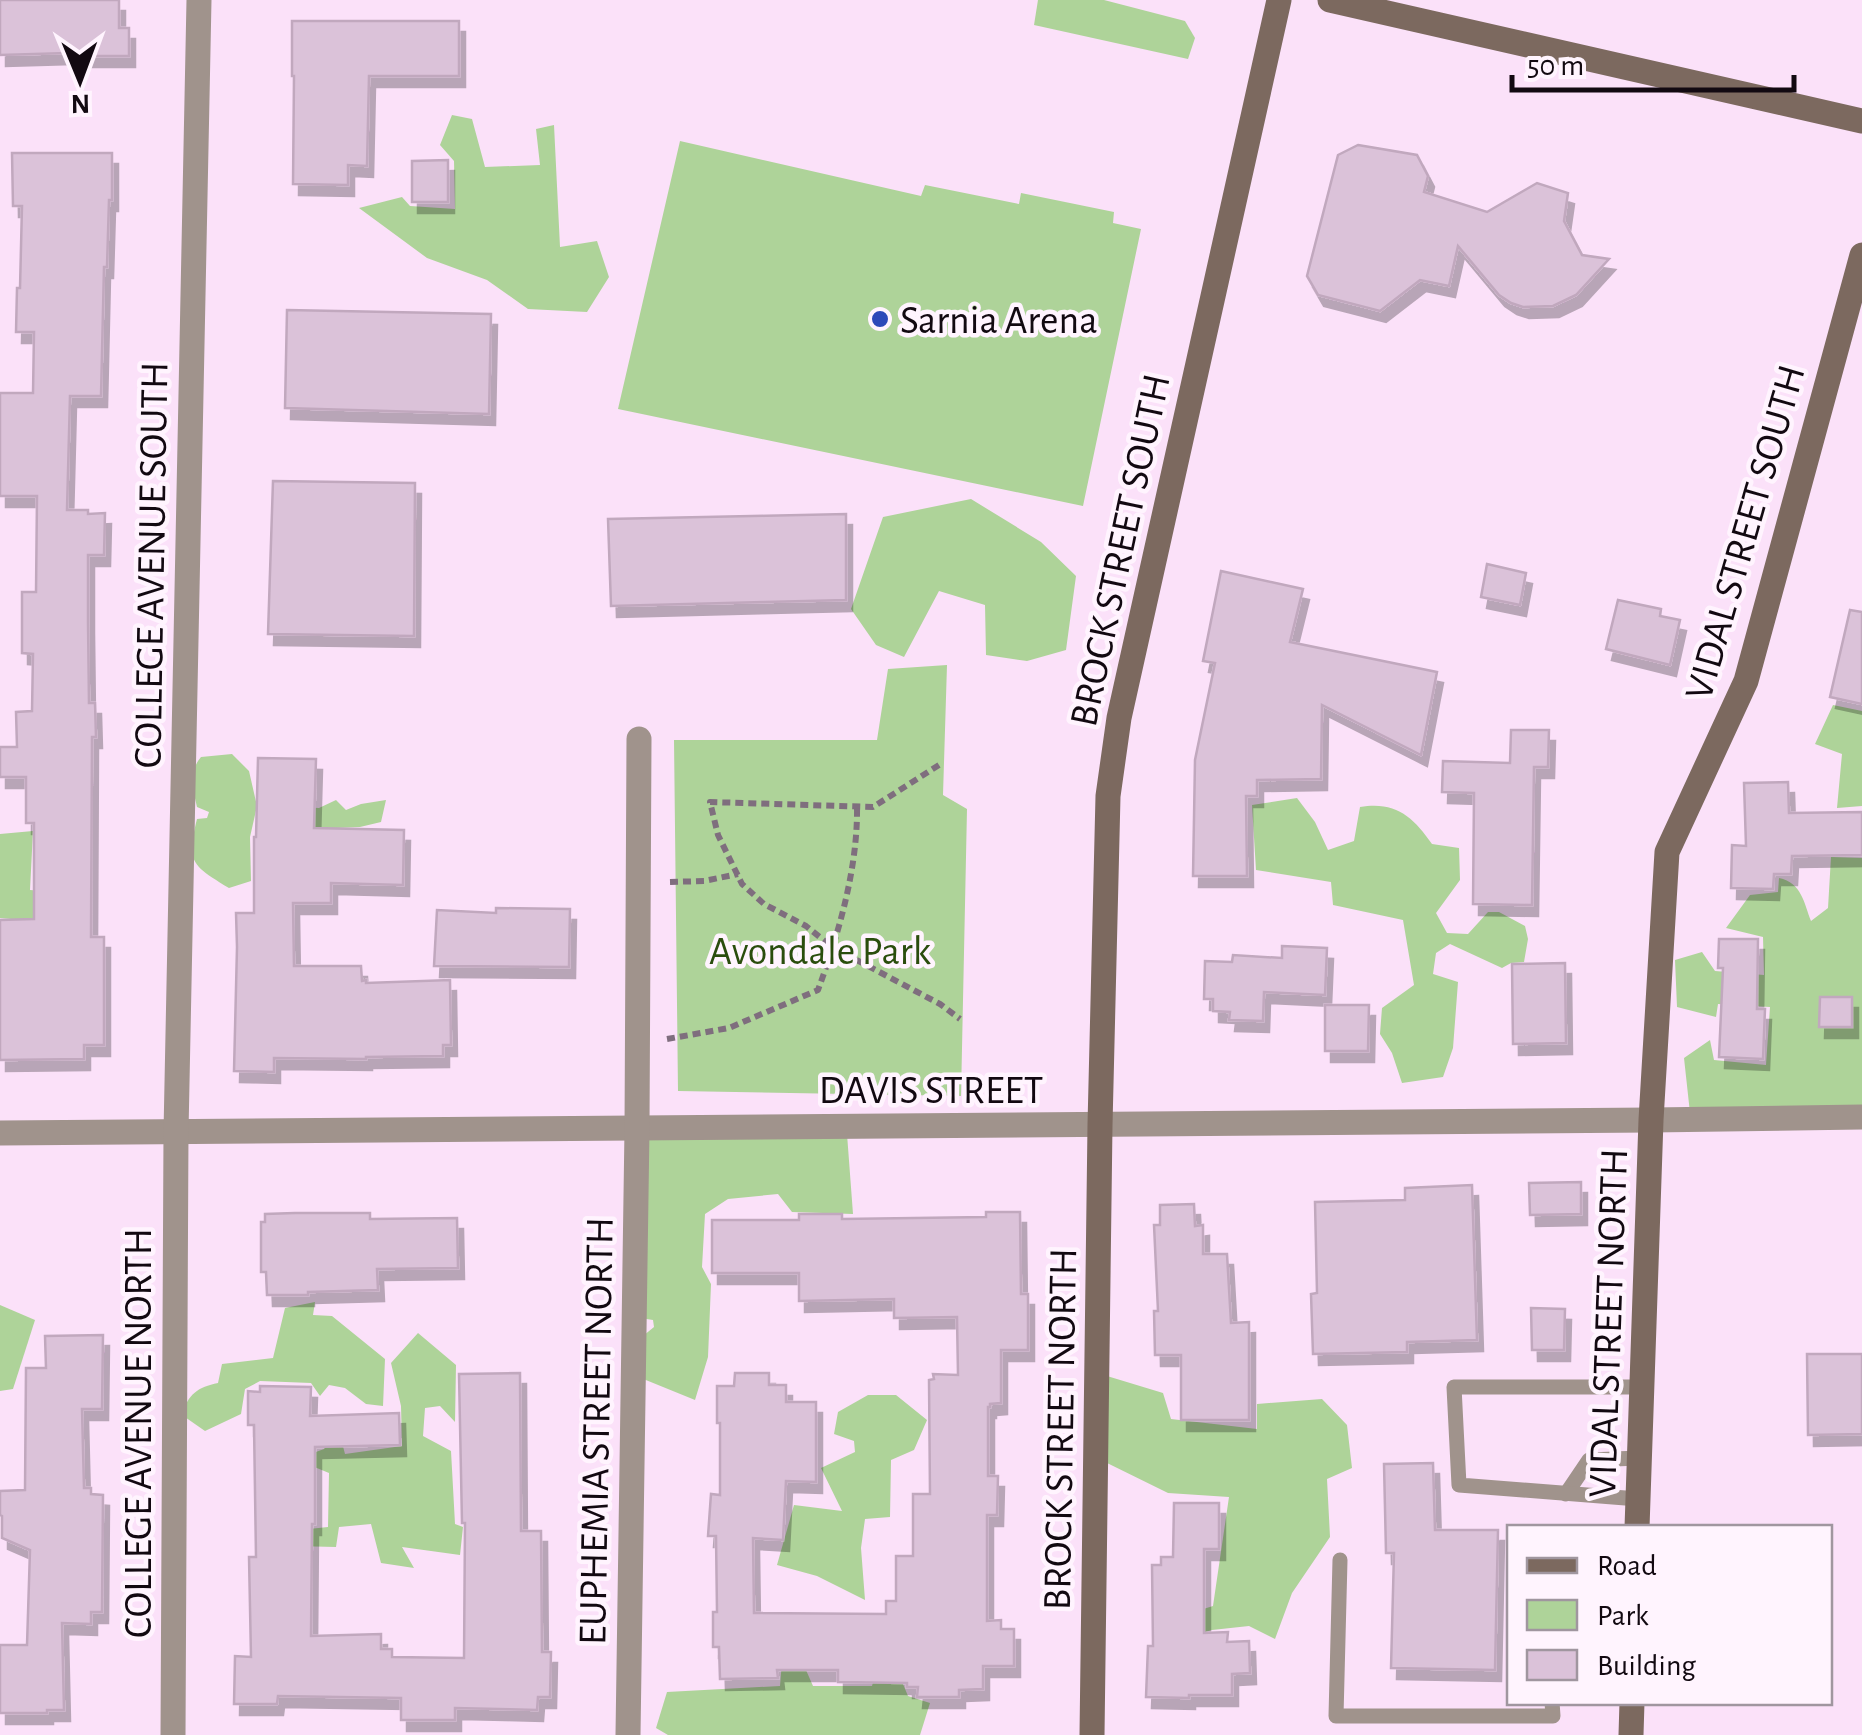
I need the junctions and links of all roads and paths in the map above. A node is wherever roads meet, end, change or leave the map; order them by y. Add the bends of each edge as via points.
1 (199, 0) edge
2 (1279, 0) edge
3 (1330, 0) edge
4 (1862, 121) edge
5 (1862, 255) edge
6 (639, 739) dead end
7 (939, 765) dead end
8 (856, 806) junction
9 (738, 874) junction
10 (638, 884) junction
11 (832, 947) junction
12 (960, 1018) dead end
13 (637, 1044) junction
14 (1862, 1117) edge
15 (1652, 1120) junction
16 (1100, 1125) junction
17 (637, 1129) junction
18 (176, 1132) junction
19 (0, 1133) edge
20 (1642, 1387) junction
21 (1639, 1458) junction
22 (1566, 1494) junction
23 (1638, 1499) junction
24 (1637, 1525) edge
25 (1340, 1560) dead end
26 (1552, 1705) edge
27 (1632, 1705) edge
28 (1372, 1716) junction
29 (173, 1735) edge
30 (628, 1735) edge
31 (1092, 1735) edge
32 (1372, 1735) edge
33 (1632, 1735) edge

1 - 18 street, COLLEGE AVENUE SOUTH
2 - 16 main road, BROCK STREET SOUTH via 1119,718 1108,796
3 - 4 main road
5 - 15 main road, VIDAL STREET SOUTH via 1746,681 1668,852
6 - 10 street, EUPHEMIA STREET NORTH
7 - 8 path via 873,807
8 - 9 path via 710,802
8 - 11 path via 850,873
9 - 10 path
9 - 11 path via 764,904
10 - 13 street, EUPHEMIA STREET NORTH
11 - 12 path
11 - 13 path via 818,990 729,1028
13 - 17 street, EUPHEMIA STREET NORTH
14 - 15 street, DAVIS STREET
15 - 16 street, DAVIS STREET
15 - 20 main road, VIDAL STREET NORTH
16 - 17 street, DAVIS STREET
16 - 31 main road, BROCK STREET NORTH
17 - 18 street, DAVIS STREET
17 - 30 street, EUPHEMIA STREET NORTH
18 - 19 street, DAVIS STREET
18 - 29 street, COLLEGE AVENUE NORTH
20 - 21 main road, VIDAL STREET NORTH
20 - 22 lane via 1454,1387 1459,1485
21 - 22 lane via 1590,1460
21 - 23 main road, VIDAL STREET NORTH
22 - 23 lane
23 - 24 main road, VIDAL STREET NORTH
25 - 28 lane via 1336,1716
26 - 28 lane via 1553,1716
27 - 33 main road
28 - 32 lane

